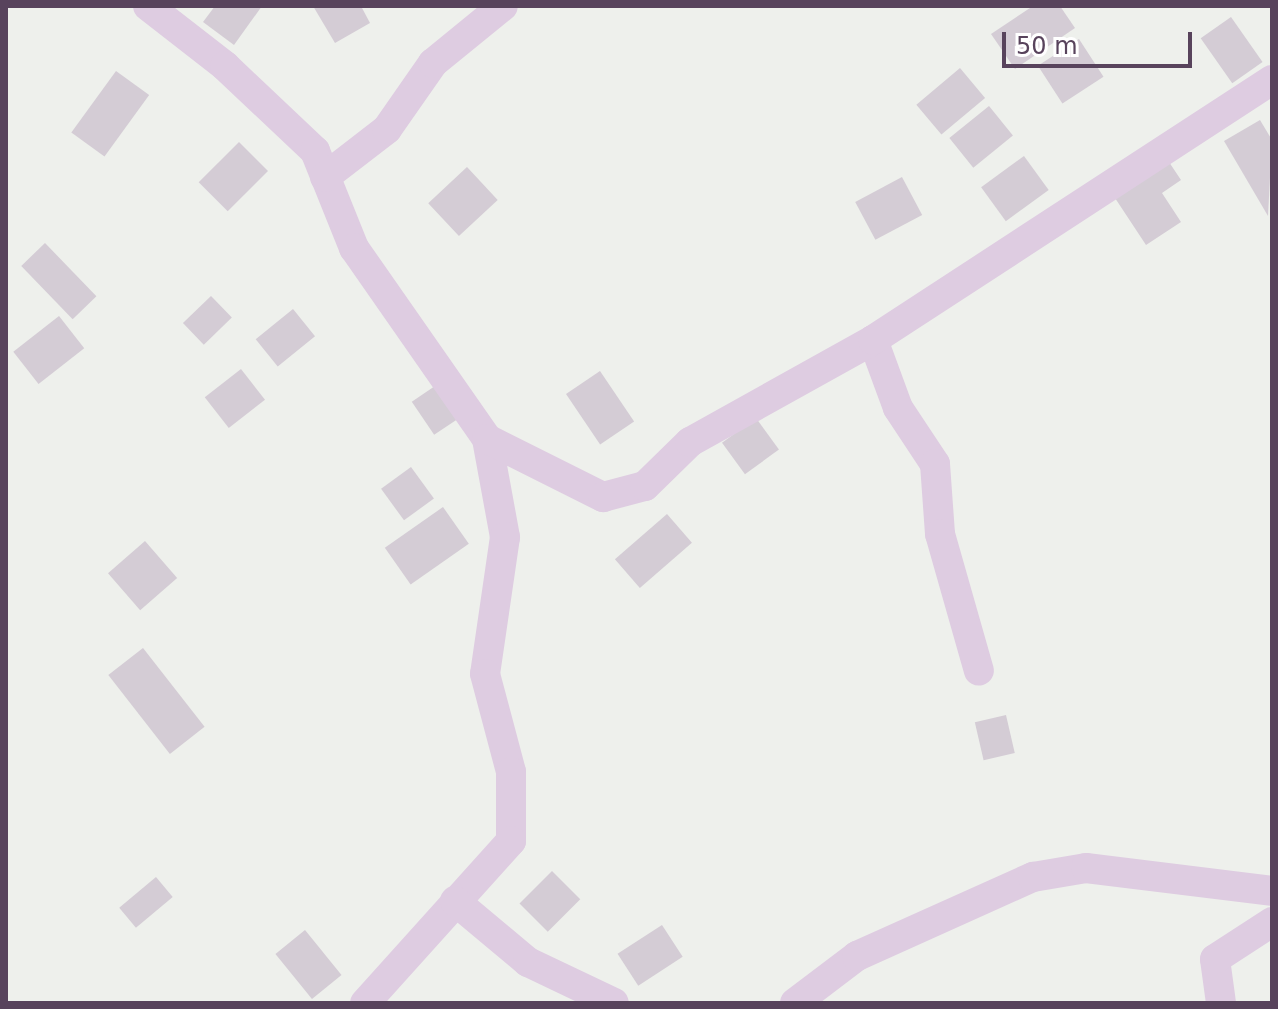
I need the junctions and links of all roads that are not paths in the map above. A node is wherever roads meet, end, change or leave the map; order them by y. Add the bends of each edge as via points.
1 (148, 6) edge
2 (503, 6) edge
3 (1272, 80) edge
4 (325, 177) junction
5 (873, 340) junction
6 (487, 439) junction
7 (979, 671) dead end
8 (1272, 891) edge
9 (455, 901) junction
10 (1272, 922) edge
11 (365, 1003) edge
12 (614, 1003) edge
13 (795, 1003) edge
14 (1221, 1003) edge

1 - 4 street via 225,66 315,151
2 - 4 street via 433,63 387,129
3 - 5 street
4 - 6 street via 354,248
5 - 6 street via 690,442 645,486 603,497
5 - 7 street via 898,408 935,464 940,534
6 - 9 street via 505,537 485,674 511,772 511,841
8 - 13 street via 1086,868 1033,877 857,956
9 - 11 street
9 - 12 street via 528,962
10 - 14 street via 1215,959

